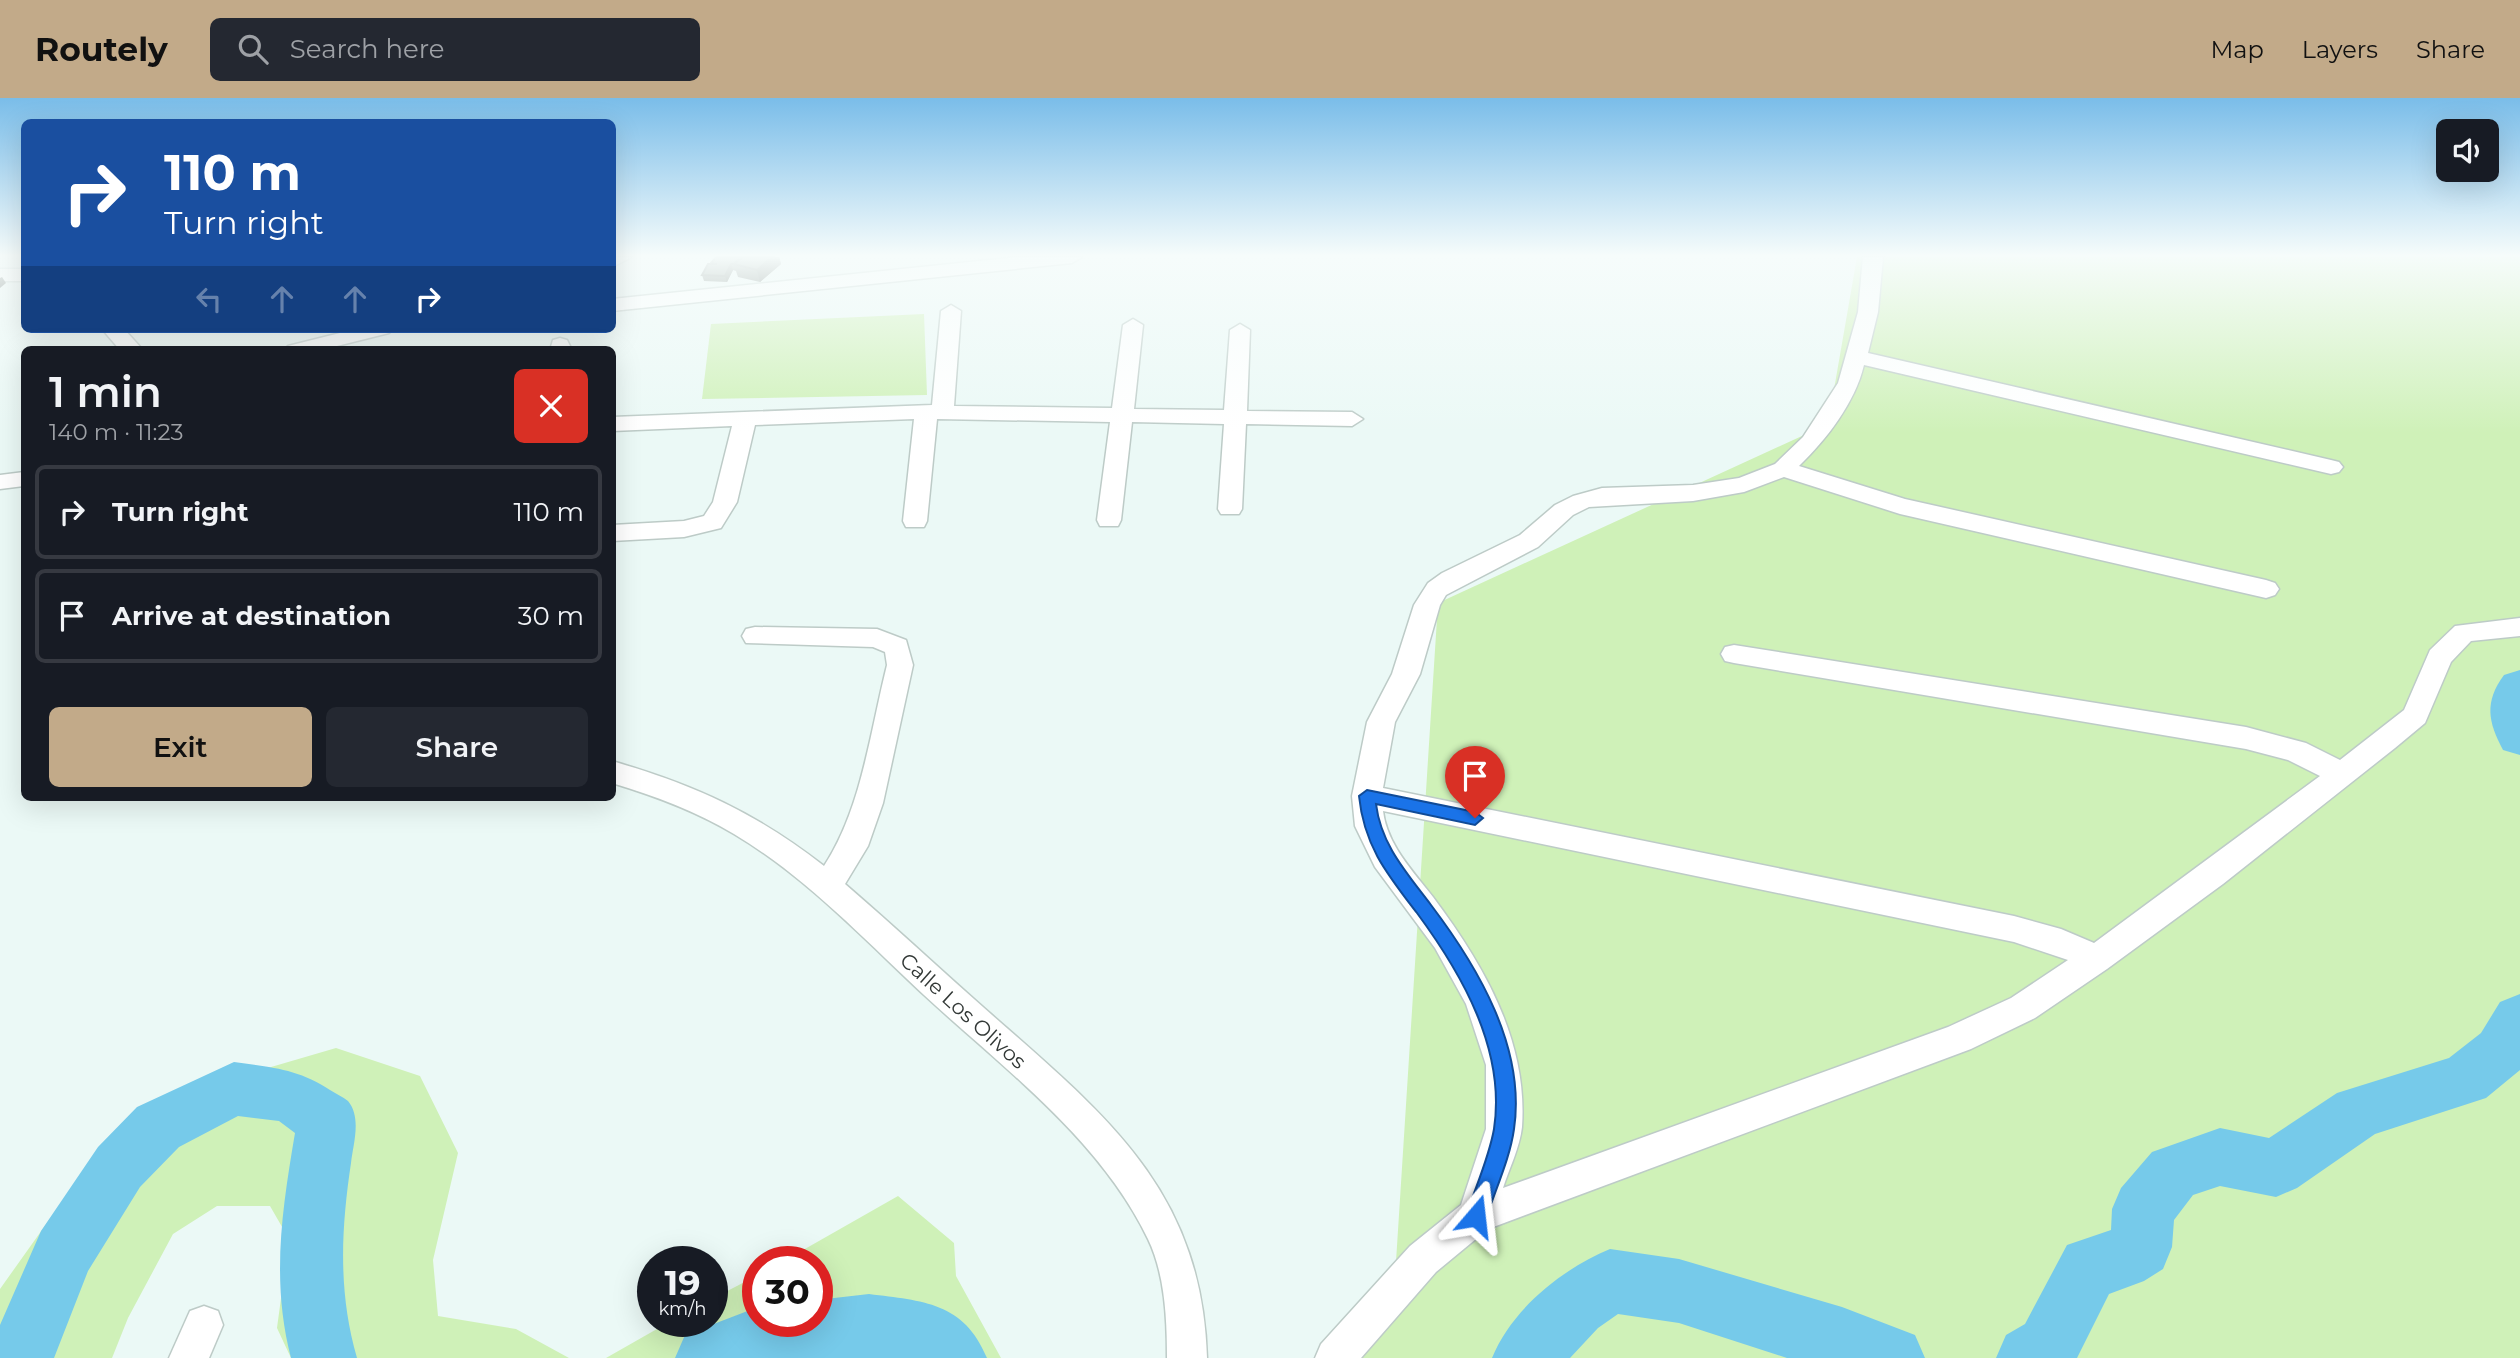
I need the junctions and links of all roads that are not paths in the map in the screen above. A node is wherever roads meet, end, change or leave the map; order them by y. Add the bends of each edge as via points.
1 (950, 316) edge
2 (1867, 316) edge
3 (1133, 325) dead end
4 (1240, 330) dead end
5 (116, 333) edge
6 (365, 333) edge
7 (128, 346) edge
8 (312, 346) edge
9 (1856, 357) junction
10 (934, 412) junction
11 (1121, 415) junction
12 (1236, 417) junction
13 (745, 418) junction
14 (1352, 419) dead end
15 (616, 424) edge
16 (2331, 467) dead end
17 (1783, 469) junction
18 (21, 479) edge
19 (0, 482) edge
20 (1230, 509) dead end
21 (1110, 520) dead end
22 (915, 521) dead end
23 (616, 533) edge
24 (2266, 589) dead end
25 (2520, 627) edge
26 (755, 636) dead end
27 (1734, 654) dead end
28 (616, 773) edge
29 (2340, 773) junction
30 (1367, 796) junction
31 (827, 887) junction
32 (2096, 959) junction
33 (1476, 1216) junction
34 (1187, 1358) edge
35 (1335, 1358) edge

1 - 10 street
2 - 9 street
3 - 11 street
4 - 12 street
5 - 7 street
6 - 8 street
9 - 16 street
9 - 17 street via 1849,383 1811,442
10 - 11 street
10 - 13 street
10 - 22 street
11 - 12 street
11 - 21 street
12 - 14 street
12 - 20 street
13 - 15 street
13 - 23 street via 725,502 712,522 684,529
17 - 24 street via 1900,506
17 - 30 street via 1744,485 1693,493 1581,500 1529,541 1437,589 1427,605 1406,674 1381,722
18 - 19 street
25 - 29 street via 2464,632 2439,657 2415,716
26 - 31 street via 877,638 897,647 900,665 868,803 853,846
27 - 29 street via 2246,737 2296,751
28 - 31 street, Calle Los Olivos via 664,787 729,817
29 - 32 street via 2212,875
30 - 32 street via 2014,929 2061,942
30 - 33 street via 1370,826 1385,858 1446,939 1481,999 1503,1065 1504,1129
31 - 34 street, Calle Los Olivos via 1083,1120 1124,1168 1163,1228 1184,1296
32 - 33 street via 2023,1008 1959,1038
33 - 35 street via 1423,1259

